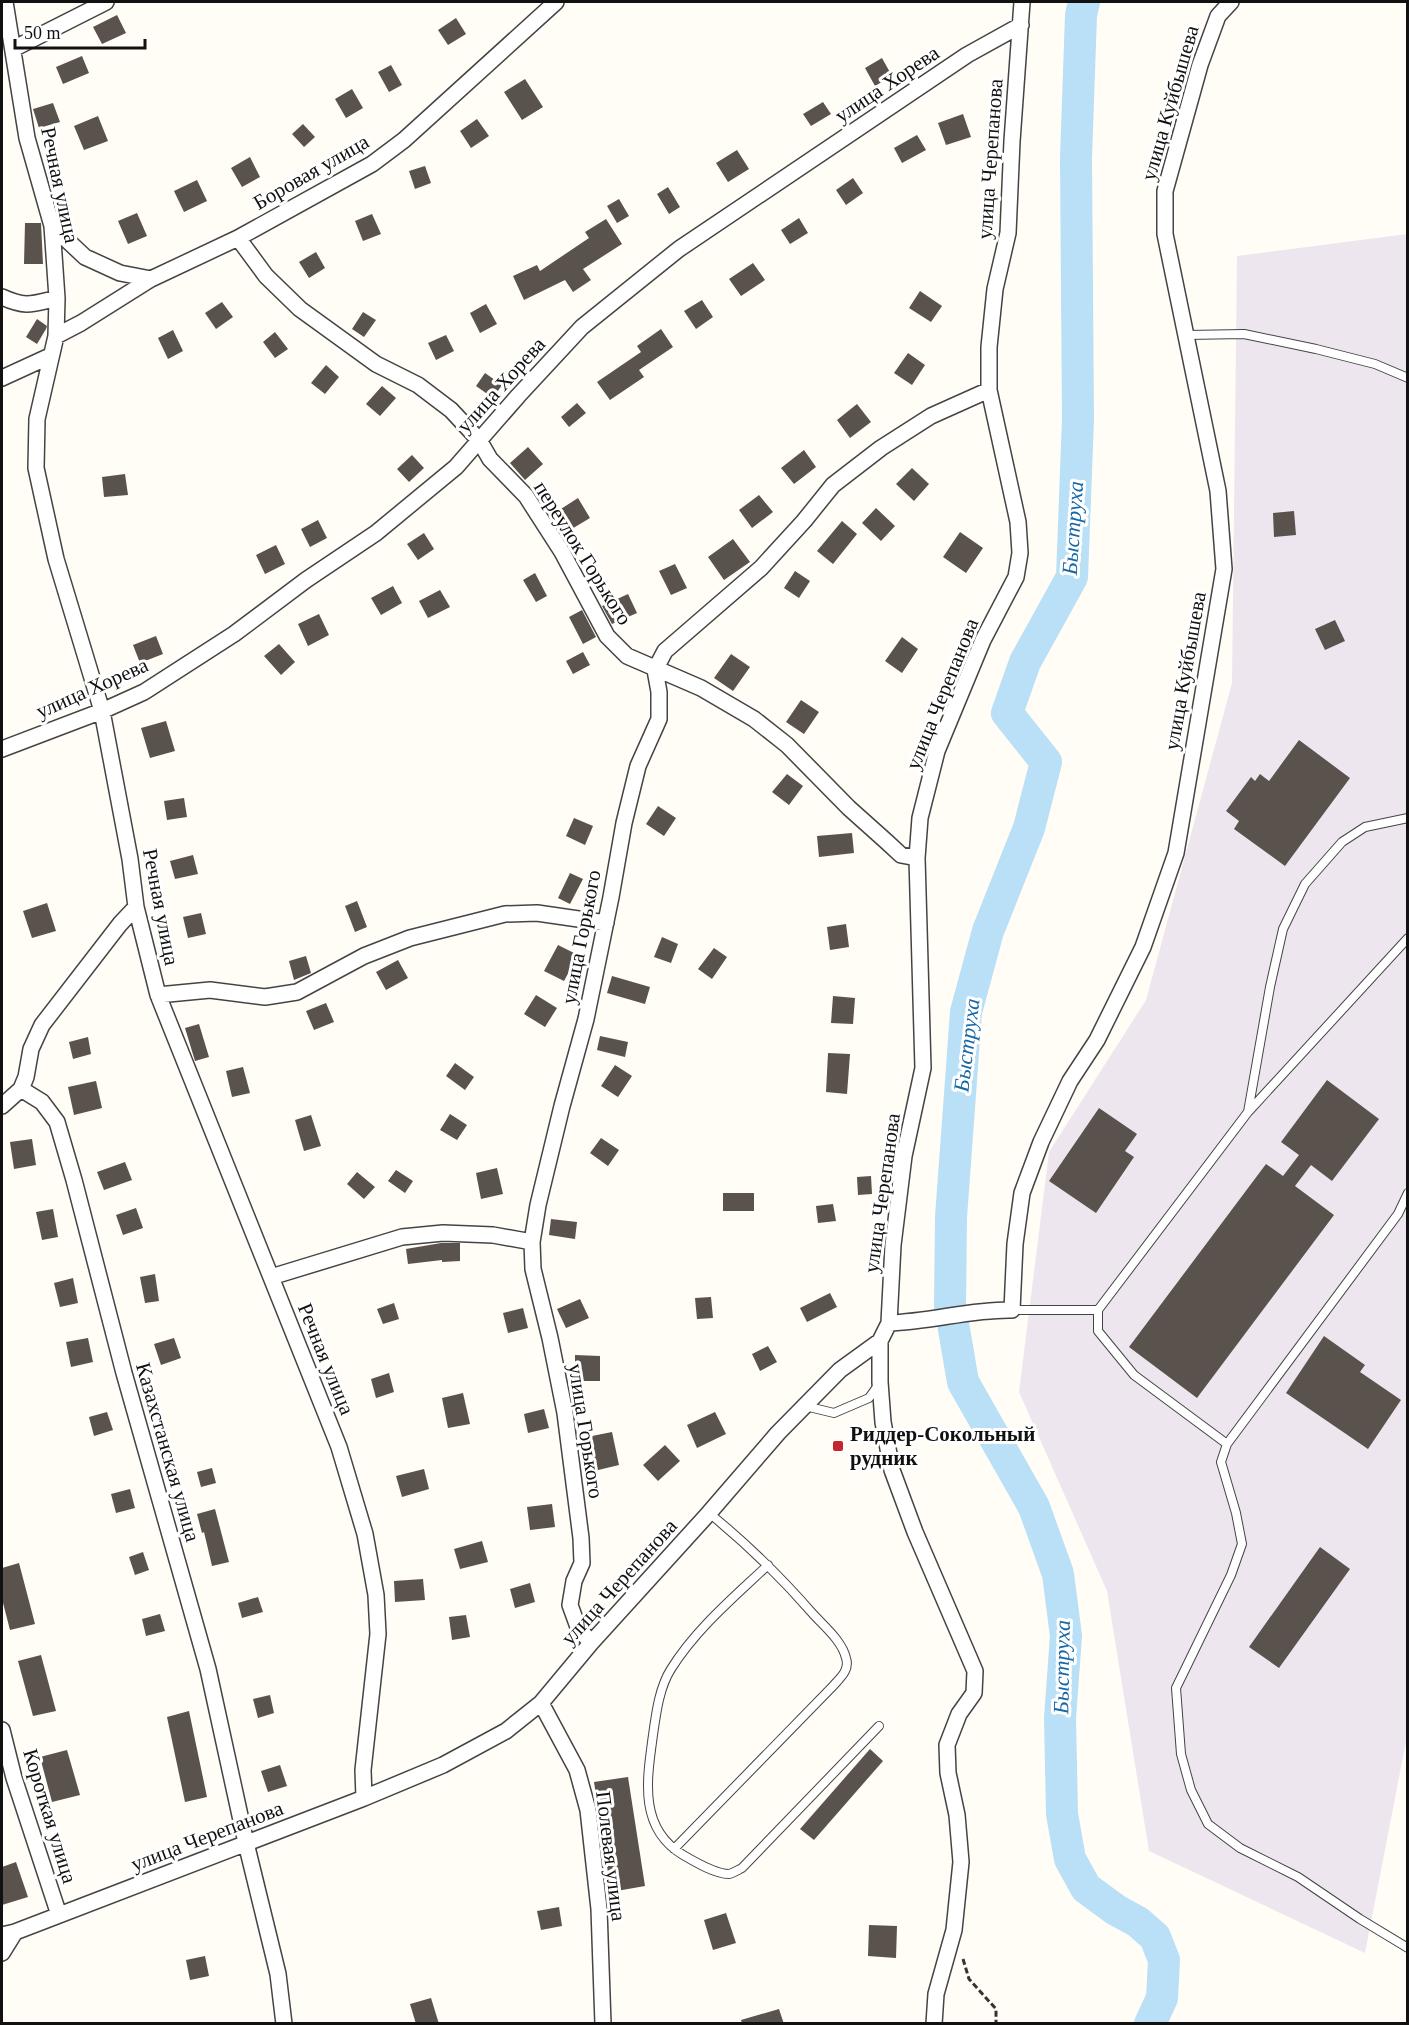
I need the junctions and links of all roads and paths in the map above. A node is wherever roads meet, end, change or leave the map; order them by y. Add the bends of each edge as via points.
1 (5, 2) edge
2 (106, 2) edge
3 (556, 2) edge
4 (1022, 2) edge
5 (1231, 2) edge
6 (1021, 25) junction
7 (12, 49) junction
8 (52, 226) junction
9 (238, 237) junction
10 (151, 279) junction
11 (2, 297) edge
12 (57, 298) junction
13 (1187, 335) junction
14 (56, 336) junction
15 (50, 356) junction
16 (2, 378) edge
17 (1407, 378) edge
18 (989, 390) junction
19 (479, 440) junction
20 (655, 670) junction
21 (102, 711) junction
22 (2, 749) edge
23 (1407, 818) edge
24 (917, 858) junction
25 (136, 907) junction
26 (606, 923) junction
27 (1407, 938) edge
28 (158, 995) junction
29 (21, 1089) junction
30 (2, 1106) edge
31 (1248, 1112) junction
32 (1407, 1193) edge
33 (532, 1242) junction
34 (271, 1277) junction
35 (1012, 1310) junction
36 (1098, 1310) junction
37 (889, 1323) junction
38 (880, 1341) junction
39 (880, 1382) junction
40 (805, 1406) junction
41 (1227, 1444) junction
42 (709, 1513) junction
43 (768, 1565) junction
44 (591, 1643) junction
45 (541, 1703) junction
46 (879, 1726) dead end
47 (2, 1730) edge
48 (364, 1798) junction
49 (246, 1844) junction
50 (674, 1849) junction
51 (59, 1915) junction
52 (954, 1930) junction
53 (8, 1933) edge
54 (1407, 1948) edge
55 (2, 1953) edge
56 (284, 2024) edge
57 (603, 2024) edge
58 (934, 2024) edge
59 (996, 2024) edge

1 - 7 street, Речная улица
2 - 7 street
3 - 9 street, Боровая улица via 404,140 362,169
4 - 6 street, улица Черепанова
5 - 13 street, улица Куйбышева via 1218,16 1200,65 1165,191 1165,234
6 - 18 street, улица Черепанова via 1008,233 995,289
6 - 19 street, улица Хорева via 967,55 679,249 582,327
7 - 8 street, Речная улица via 27,138
8 - 10 street via 85,257 120,273
8 - 12 street, Речная улица
9 - 10 street, Боровая улица
9 - 19 street, переулок Горького via 266,276 300,309 376,364 418,385 451,410
10 - 14 street, Боровая улица
11 - 12 street via 26,305
12 - 14 street, Речная улица
13 - 17 lane via 1244,334 1375,364
13 - 35 street, улица Куйбышева via 1218,491 1224,569 1176,853 1143,947 1097,1040 1070,1081 1022,1193
14 - 15 street, Речная улица
15 - 16 street
15 - 21 street, Речная улица via 37,419 36,468 56,559
18 - 20 street via 931,416 833,484 761,568 665,651
18 - 24 street, улица Черепанова via 1018,522 1020,553 1016,577 983,640 937,751 920,818
19 - 20 street, переулок Горького via 490,459 526,496 562,552 607,636 627,656
19 - 21 street, улица Хорева via 456,467 376,533 144,692
20 - 24 street, переулок Горького via 701,688 754,719 787,745 901,855
20 - 26 street, улица Горького via 659,719 638,766
21 - 22 street, улица Хорева
21 - 25 street, Речная улица
23 - 31 lane via 1365,827 1342,842 1305,884 1283,929
24 - 37 street, улица Черепанова via 923,1068 904,1156
25 - 28 street, Речная улица
25 - 29 street via 42,1025
26 - 28 street via 537,913 505,914 410,938 364,956 297,992 265,997 210,990
26 - 33 street, улица Горького
27 - 31 lane
28 - 34 street, Речная улица
29 - 30 street
29 - 49 street, Казахстанская улица via 42,1102 57,1122 208,1669
31 - 36 lane
32 - 41 lane via 1398,1214
33 - 34 street via 493,1235 443,1233 402,1237
33 - 44 street, улица Горького via 533,1269 565,1413 581,1538 582,1563 570,1605 578,1627
34 - 48 street, Речная улица via 339,1447 365,1534 376,1595 378,1634 363,1770
35 - 36 lane
35 - 37 street
36 - 41 lane via 1098,1331 1134,1375
37 - 38 street, улица Черепанова
38 - 39 street
38 - 40 street, улица Черепанова via 840,1370
39 - 40 lane via 869,1398 834,1413
39 - 52 street via 892,1470 975,1671 974,1693 959,1714 947,1745 961,1862
40 - 42 street, улица Черепанова
41 - 54 lane via 1221,1462 1242,1544 1176,1688 1180,1754 1191,1791 1208,1824 1240,1848 1298,1877
42 - 43 lane
42 - 44 street, улица Черепанова
43 - 50 lane via 704,1626 670,1670 657,1707 647,1796 652,1819
43 - 50 lane via 837,1640 847,1660 845,1672
44 - 45 street, улица Черепанова
45 - 48 street, улица Черепанова via 506,1731 443,1765
45 - 57 street, Полевая улица via 577,1770 588,1810 599,1909
46 - 50 lane via 742,1868 730,1874 704,1868
47 - 51 street, Короткая улица
48 - 49 street, улица Черепанова
49 - 51 street, улица Черепанова
49 - 56 street, Казахстанская улица via 278,1974
51 - 53 street, улица Черепанова
52 - 58 street via 936,1994
52 - 59 path via 969,1979 996,2008
53 - 55 street, улица Черепанова

